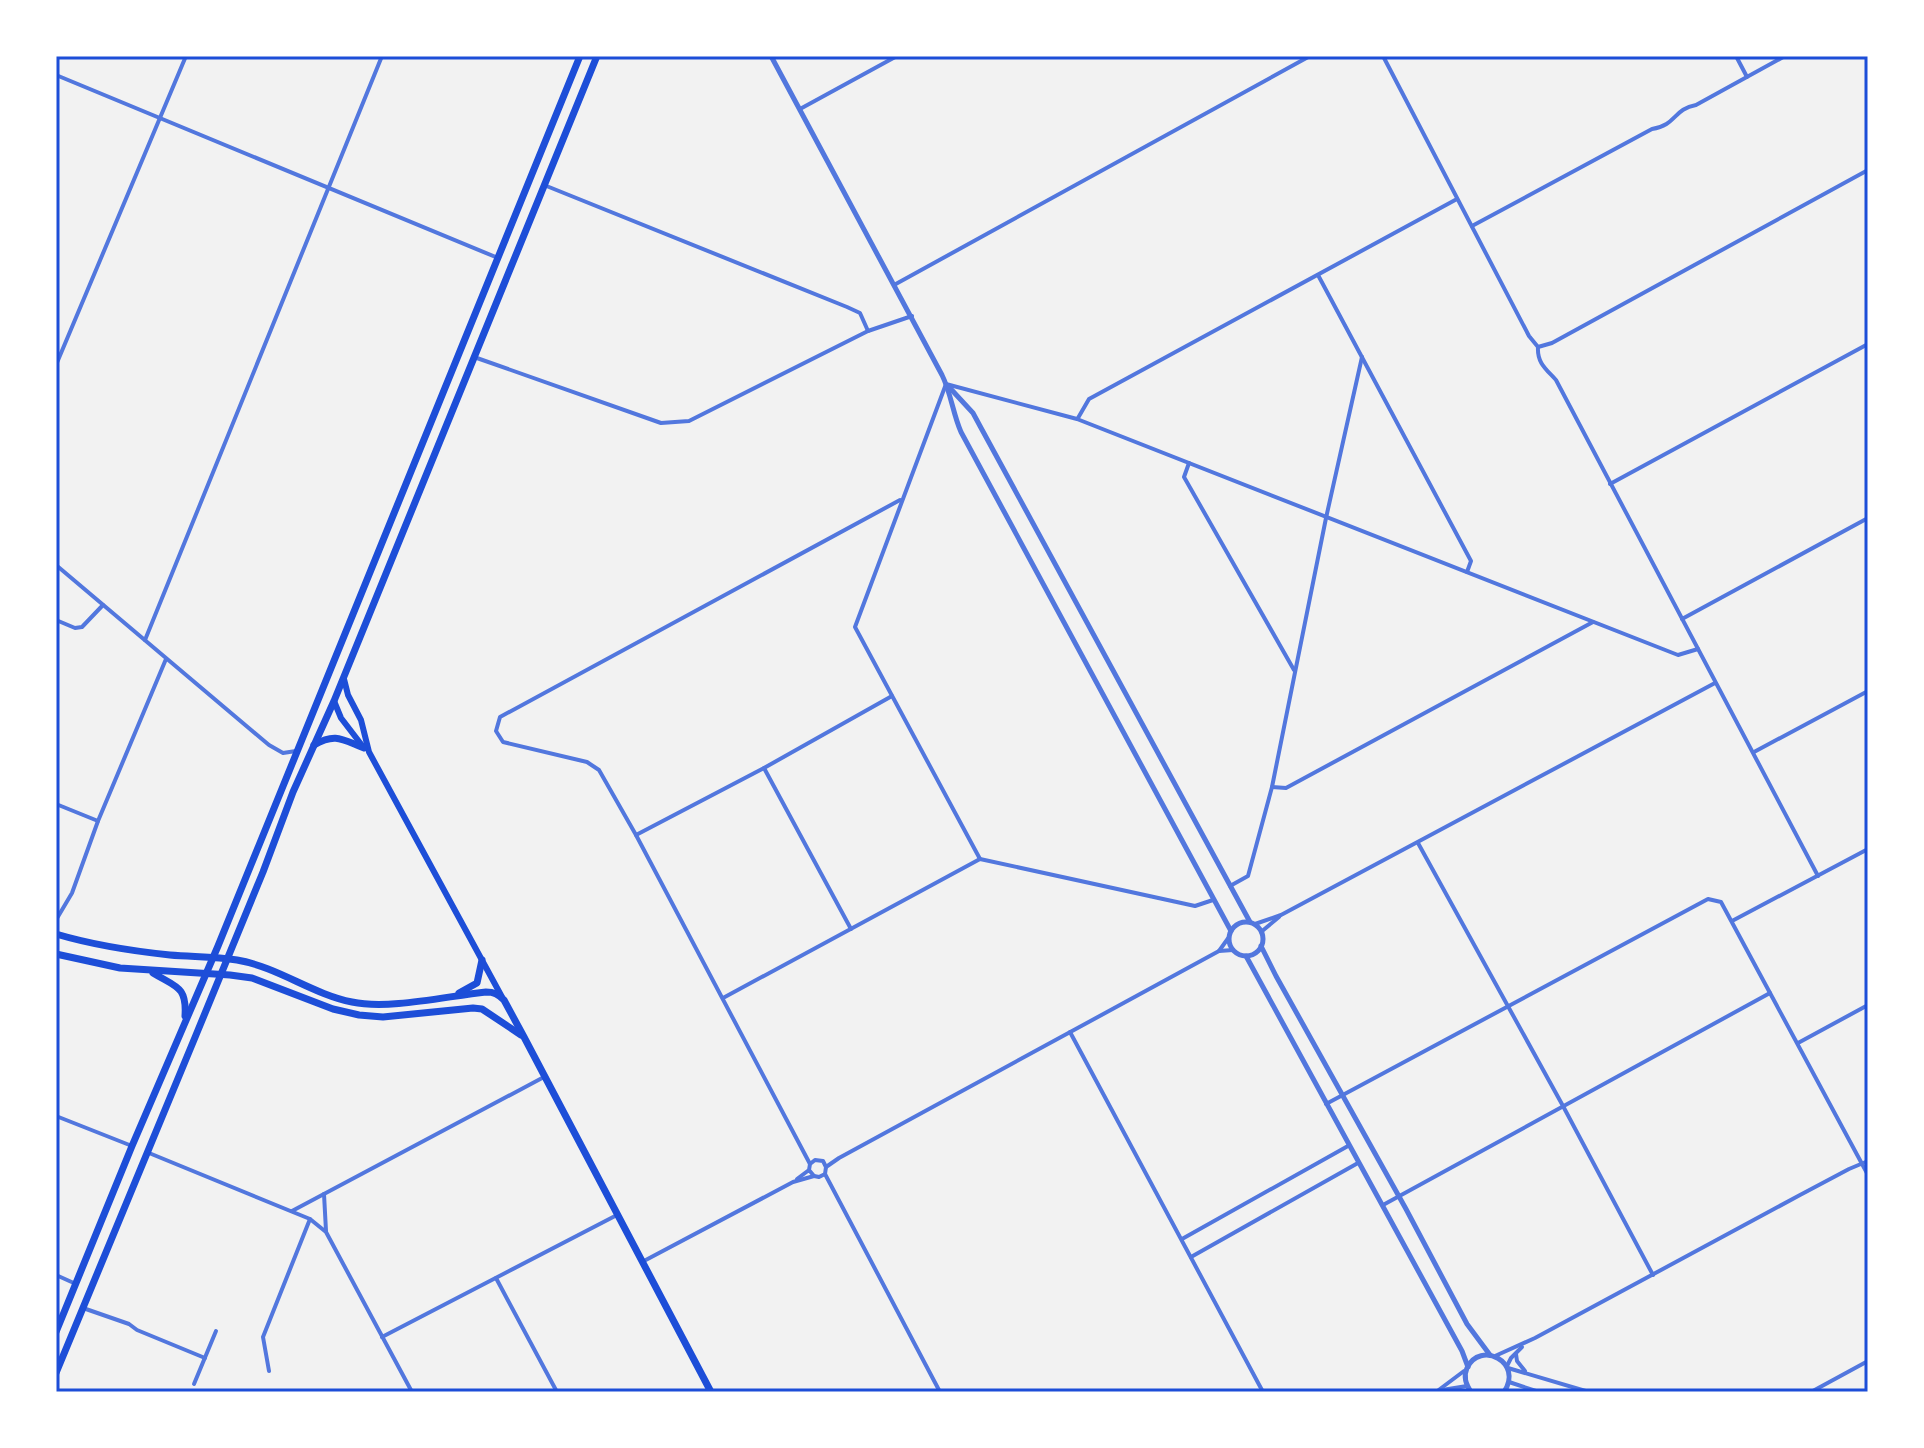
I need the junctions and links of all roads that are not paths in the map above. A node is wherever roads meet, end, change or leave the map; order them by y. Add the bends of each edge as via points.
1 (186, 56) edge
2 (382, 56) edge
3 (580, 56) edge
4 (597, 56) edge
5 (771, 56) edge
6 (897, 56) edge
7 (1310, 56) edge
8 (1383, 56) edge
9 (1736, 56) edge
10 (1785, 56) edge
11 (56, 75) edge
12 (1747, 77) junction
13 (800, 109) junction
14 (160, 120) junction
15 (1868, 170) edge
16 (544, 185) junction
17 (329, 189) junction
18 (1457, 199) junction
19 (1472, 226) junction
20 (498, 258) junction
21 (512, 264) junction
22 (1318, 275) junction
23 (894, 285) junction
24 (912, 316) junction
25 (868, 331) junction
26 (1868, 344) edge
27 (1538, 347) junction
28 (474, 357) junction
29 (1362, 357) junction
30 (56, 365) edge
31 (946, 384) junction
32 (1077, 419) junction
33 (1189, 463) junction
34 (1610, 484) junction
35 (902, 499) junction
36 (1326, 518) junction
37 (1868, 518) edge
38 (56, 565) edge
39 (1467, 572) junction
40 (103, 605) junction
41 (1682, 619) junction
42 (56, 620) edge
43 (1593, 622) junction
44 (145, 640) junction
45 (1698, 649) junction
46 (166, 659) junction
47 (1296, 672) junction
48 (327, 675) junction
49 (343, 676) junction
50 (1715, 683) junction
51 (1868, 691) edge
52 (892, 696) junction
53 (334, 701) junction
54 (314, 745) junction
55 (366, 750) junction
56 (296, 751) junction
57 (1753, 753) junction
58 (764, 768) junction
59 (1272, 787) junction
60 (56, 804) edge
61 (98, 821) junction
62 (636, 835) junction
63 (1418, 843) junction
64 (1868, 849) edge
65 (980, 859) junction
66 (1818, 876) junction
67 (1230, 886) junction
68 (1213, 900) junction
69 (1281, 915) junction
70 (56, 920) edge
71 (1732, 921) junction
72 (1252, 923) junction
73 (851, 929) junction
74 (1261, 932) junction
75 (56, 934) edge
76 (1230, 934) junction
77 (1261, 946) junction
78 (1233, 950) junction
79 (1219, 951) junction
80 (56, 954) edge
81 (1246, 956) junction
82 (213, 958) junction
83 (226, 959) junction
84 (482, 960) junction
85 (150, 971) junction
86 (205, 974) junction
87 (221, 975) junction
88 (1770, 993) junction
89 (453, 996) junction
90 (723, 998) junction
91 (504, 1000) junction
92 (1868, 1005) edge
93 (1509, 1007) junction
94 (184, 1026) junction
95 (1070, 1032) junction
96 (524, 1037) junction
97 (1798, 1043) junction
98 (544, 1077) junction
99 (1343, 1096) junction
100 (1326, 1104) junction
101 (1563, 1106) junction
102 (56, 1116) edge
103 (132, 1146) junction
104 (1348, 1146) junction
105 (146, 1152) junction
106 (1865, 1162) edge
107 (1358, 1163) junction
108 (811, 1164) junction
109 (825, 1164) junction
110 (819, 1175) junction
111 (1868, 1175) edge
112 (793, 1182) junction
113 (324, 1194) junction
114 (1399, 1196) junction
115 (1381, 1207) junction
116 (292, 1211) junction
117 (617, 1215) junction
118 (310, 1219) junction
119 (326, 1232) junction
120 (1182, 1239) junction
121 (1191, 1257) junction
122 (642, 1262) junction
123 (56, 1275) edge
124 (1653, 1275) junction
125 (496, 1277) junction
126 (76, 1284) junction
127 (90, 1291) junction
128 (83, 1308) junction
129 (216, 1331) dead end
130 (56, 1332) edge
131 (382, 1337) junction
132 (1527, 1342) junction
133 (1516, 1352) junction
134 (1492, 1356) junction
135 (205, 1358) junction
136 (1868, 1361) edge
137 (1507, 1367) junction
138 (1467, 1368) junction
139 (269, 1371) dead end
140 (1526, 1372) junction
141 (56, 1373) edge
142 (1509, 1382) junction
143 (194, 1384) dead end
144 (1452, 1390) edge
145 (1468, 1390) edge
146 (1438, 1391) edge
147 (1506, 1391) edge
148 (412, 1392) edge
149 (557, 1392) edge
150 (711, 1392) edge
151 (940, 1392) edge
152 (1263, 1392) edge
153 (1539, 1392) edge
154 (1589, 1392) edge
155 (1811, 1392) edge

1 - 14 street
2 - 17 street
3 - 20 highway
4 - 16 highway
5 - 13 street
6 - 13 street
7 - 23 street
8 - 18 street
9 - 12 street
10 - 12 street
11 - 14 street
12 - 19 street via 1680,111 1664,127
13 - 23 street
14 - 17 street
14 - 30 street
15 - 27 street
16 - 21 highway
16 - 25 street via 847,307 860,313
17 - 20 street
17 - 44 street
18 - 19 street
18 - 22 street
19 - 27 street
20 - 21 highway
20 - 48 highway
21 - 28 highway
22 - 29 street
22 - 32 street via 1089,399
23 - 24 street
24 - 25 street
24 - 31 street
25 - 28 street via 689,421 661,423
26 - 34 street
27 - 34 street via 1541,365 1556,380
28 - 49 highway
29 - 36 street
29 - 39 street via 1471,561
31 - 32 street
31 - 35 street
31 - 67 street via 973,413
31 - 68 street via 961,432
32 - 33 street
33 - 36 street
33 - 47 street via 1184,477
34 - 41 street
35 - 52 street via 855,627
35 - 62 street via 500,717 496,731 503,742 587,762 599,770
36 - 39 street
36 - 47 street
37 - 41 street
38 - 40 street
39 - 43 street
40 - 42 street via 82,627
40 - 44 street
41 - 45 street
43 - 45 street via 1678,655
43 - 59 street via 1287,788
44 - 46 street
45 - 50 street
46 - 56 street via 275,750
46 - 61 street
47 - 59 street
48 - 53 highway
48 - 56 highway
49 - 53 highway
49 - 55 main road via 361,720
50 - 57 street
50 - 63 street
51 - 57 street
52 - 58 street
52 - 65 street
53 - 54 highway
53 - 55 main road
54 - 55 highway via 331,737
54 - 83 highway
55 - 84 main road
56 - 82 highway
57 - 66 street
58 - 62 street
58 - 73 street
59 - 67 street via 1248,876
60 - 61 street
61 - 70 street via 72,893
62 - 90 street
63 - 69 street
63 - 93 street
64 - 66 street
65 - 68 street via 1195,906
65 - 73 street
66 - 71 street
67 - 72 street
68 - 76 street
69 - 72 street
69 - 74 street
71 - 88 street
71 - 93 street via 1721,902 1708,899
72 - 74 street
72 - 76 street via 1237,924
73 - 90 street
74 - 77 street
75 - 82 highway
76 - 78 street
76 - 79 street
77 - 81 street
77 - 99 street
78 - 79 street
78 - 81 street
79 - 95 street
80 - 85 highway
81 - 100 street
82 - 83 highway
82 - 86 highway
83 - 87 highway
83 - 89 highway via 354,1003
84 - 89 highway via 477,983
84 - 91 main road
85 - 86 highway
85 - 94 highway via 184,995
86 - 87 highway
86 - 94 highway
87 - 96 highway via 258,980 359,1015 482,1009
87 - 105 highway
88 - 97 street
88 - 101 street
89 - 91 highway via 494,992
90 - 108 street
91 - 96 highway
92 - 97 street
93 - 99 street
93 - 101 street
94 - 103 highway
95 - 109 street
95 - 120 street
96 - 98 highway
97 - 106 street
98 - 113 street
98 - 117 highway
99 - 100 street
99 - 114 street
100 - 104 street
101 - 114 street
101 - 124 street
102 - 103 street
103 - 126 highway
104 - 107 street
104 - 120 street
105 - 116 street
105 - 127 highway
106 - 111 street
106 - 124 street
107 - 115 street
107 - 121 street
108 - 109 street
108 - 110 street
108 - 112 street
109 - 110 street
110 - 112 street
110 - 151 street via 832,1190
112 - 122 street
113 - 116 street
113 - 119 street
114 - 115 street
114 - 134 street via 1467,1324
115 - 138 street
116 - 118 street
117 - 122 highway
117 - 125 street
118 - 119 street
118 - 139 street via 263,1337
119 - 131 street
120 - 121 street
121 - 152 street
122 - 150 highway
123 - 126 street
124 - 132 street
125 - 131 street
125 - 149 street
126 - 127 highway
126 - 130 highway
127 - 128 highway
128 - 135 street
128 - 141 highway
129 - 135 street
131 - 148 street
132 - 133 street
132 - 134 street
133 - 137 street
133 - 140 street
134 - 137 street
134 - 138 street via 1477,1358
135 - 143 street
136 - 155 street
137 - 140 street
137 - 142 street
138 - 145 street
138 - 146 street
140 - 154 street
142 - 147 street
142 - 153 street
144 - 145 street
144 - 146 street

